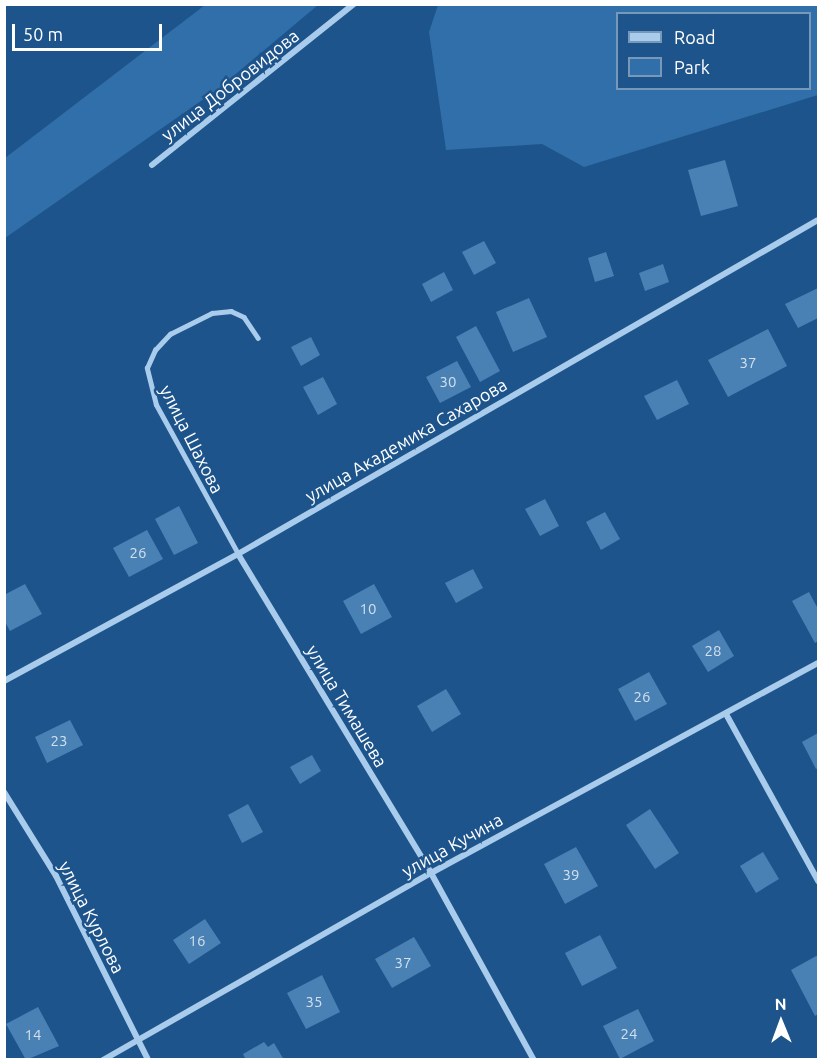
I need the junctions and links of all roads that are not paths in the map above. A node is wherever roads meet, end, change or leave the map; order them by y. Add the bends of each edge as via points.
1 (354, 4) edge
2 (152, 165) dead end
3 (819, 220) edge
4 (258, 338) dead end
5 (238, 554) junction
6 (819, 663) edge
7 (4, 681) edge
8 (726, 714) junction
9 (4, 792) edge
10 (431, 873) junction
11 (819, 881) edge
12 (137, 1040) junction
13 (103, 1059) edge
14 (148, 1059) edge
15 (534, 1059) edge

1 - 2 street, улица Добровидова
3 - 5 street, улица Академика Сахарова
4 - 5 lane, улица Шахова via 244,317 231,311 212,313 170,334 155,350 147,368 156,405
5 - 7 street, улица Академика Сахарова
5 - 10 street, улица Тимашева
6 - 8 street, улица Кучина
8 - 10 street, улица Кучина
8 - 11 street
9 - 12 street, улица Курлова via 56,876
10 - 12 street, улица Кучина
10 - 15 street, улица Тимашева
12 - 13 street, улица Кучина
12 - 14 street, улица Курлова

